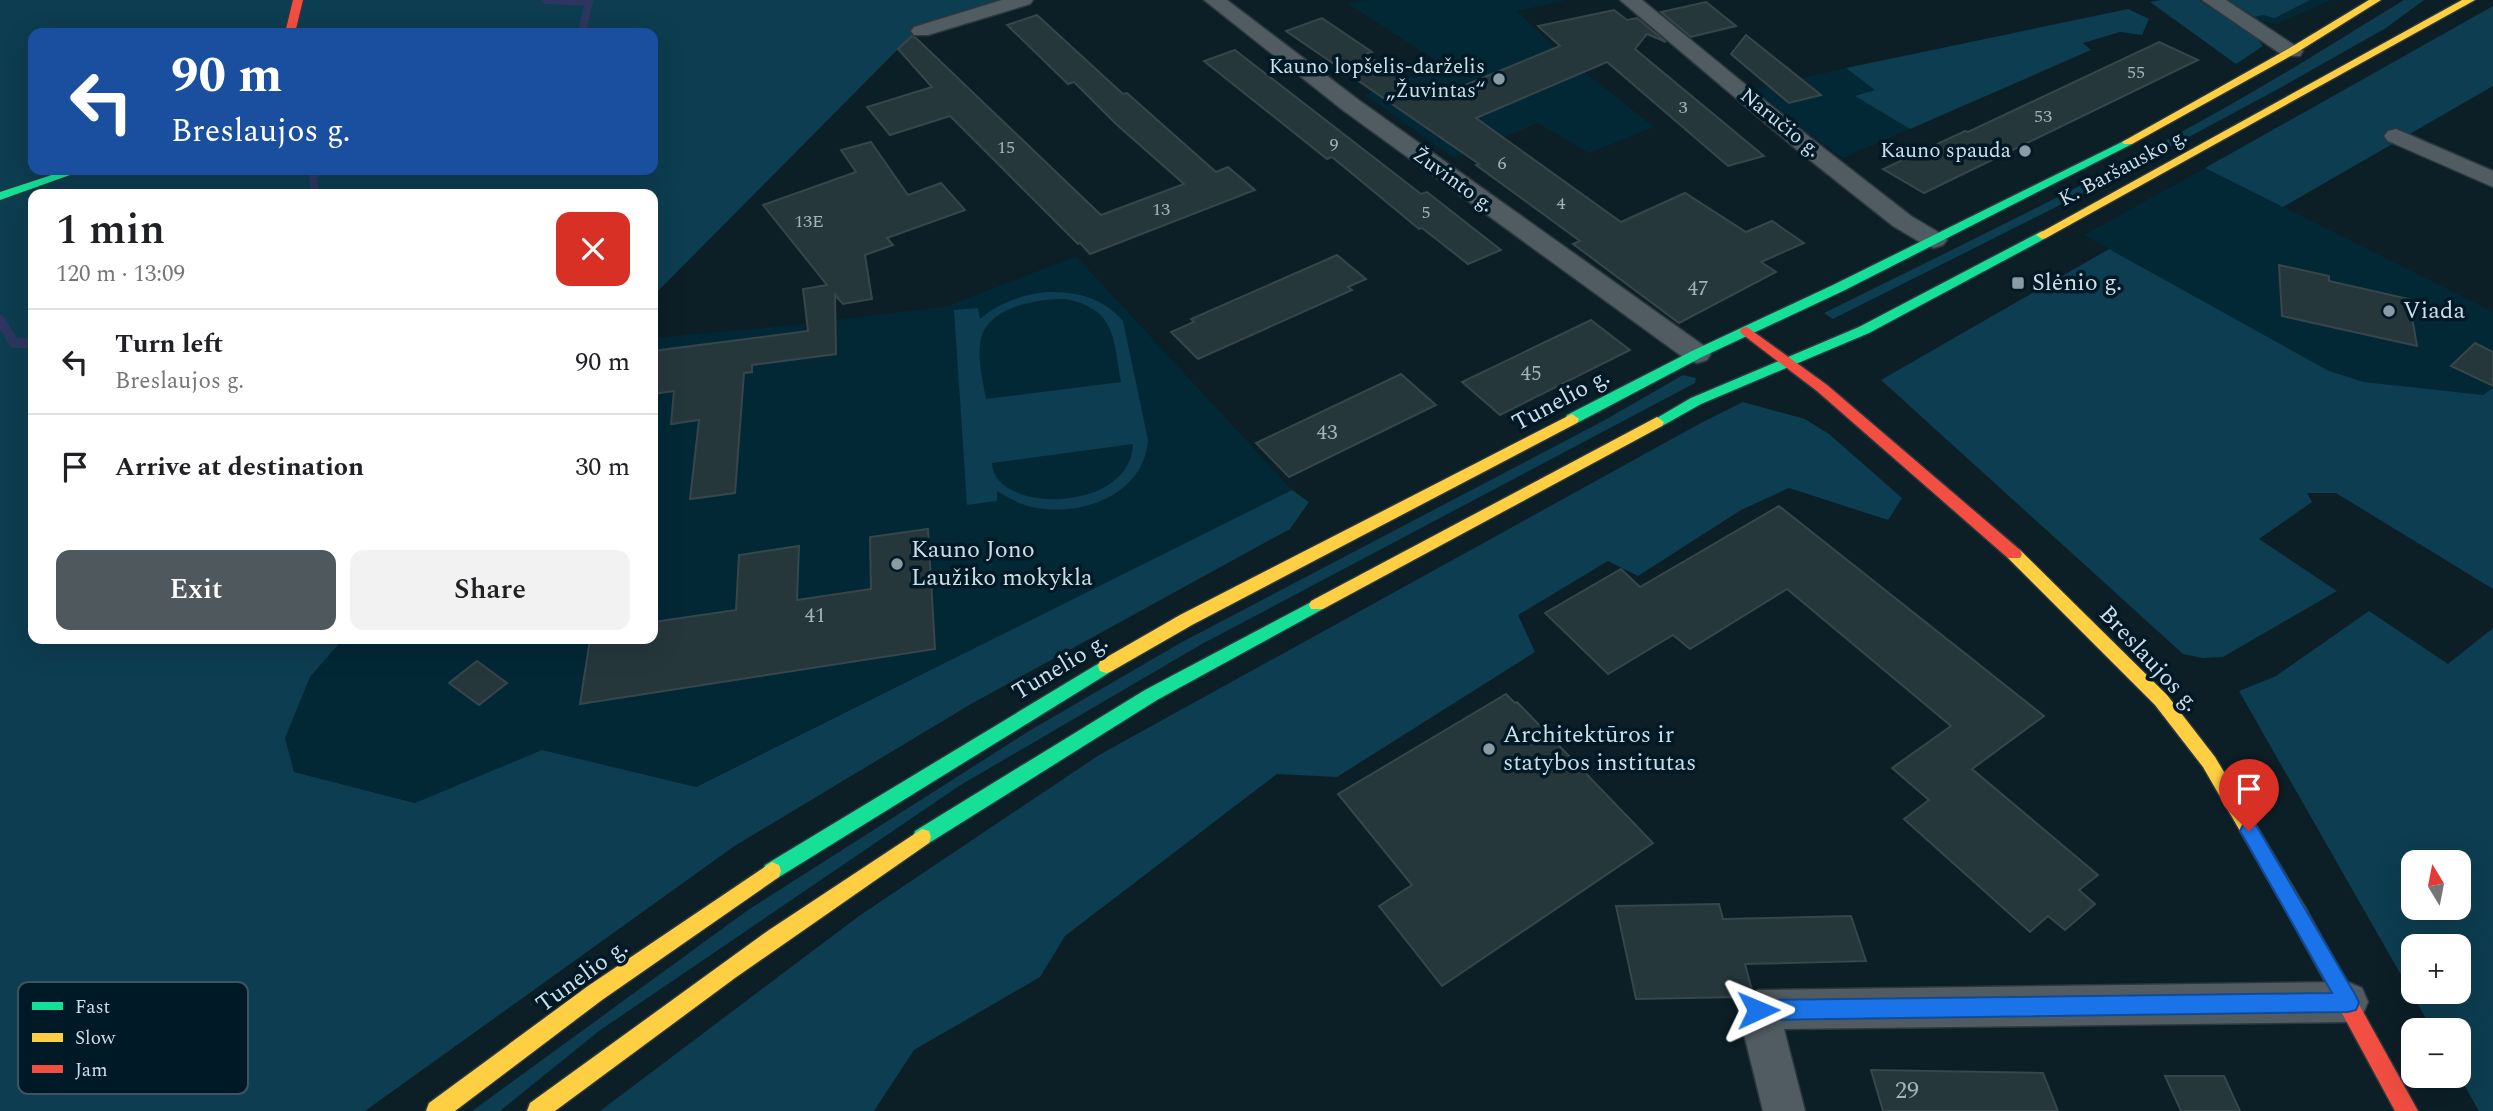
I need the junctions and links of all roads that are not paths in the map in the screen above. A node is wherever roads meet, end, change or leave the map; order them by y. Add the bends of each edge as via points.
1 (298, 0) edge
2 (1023, 0) edge
3 (1213, 0) edge
4 (1629, 0) edge
5 (2212, 0) edge
6 (2376, 0) edge
7 (2470, 0) edge
8 (291, 28) edge
9 (921, 31) dead end
10 (2292, 51) junction
11 (2396, 136) dead end
12 (63, 175) edge
13 (2493, 180) edge
14 (0, 196) edge
15 (1934, 240) junction
16 (1747, 331) junction
17 (1697, 354) junction
18 (1789, 361) junction
19 (2348, 1003) junction
20 (437, 1111) edge
21 (538, 1111) edge
22 (1784, 1111) edge
23 (2407, 1111) edge

1 - 8 main road
2 - 9 street
3 - 17 street, Žuvinto g.
4 - 15 street, Naručio g. via 1902,221
5 - 10 street
6 - 10 main road, K. Baršausko g.
7 - 18 main road, K. Baršausko g. via 1864,330
10 - 15 main road, K. Baršausko g. via 2134,139
11 - 13 street
12 - 14 main road
15 - 16 main road, K. Baršausko g.
16 - 17 main road, Tunelio g.
16 - 18 main road, Breslaujos g.
17 - 20 main road, Tunelio g. via 1186,620 1070,686 749,886
18 - 19 main road, Breslaujos g. via 2013,554 2161,700 2209,762
18 - 21 main road via 1696,401 1151,695 834,895
19 - 22 street via 1758,1010
19 - 23 main road, Breslaujos g.

